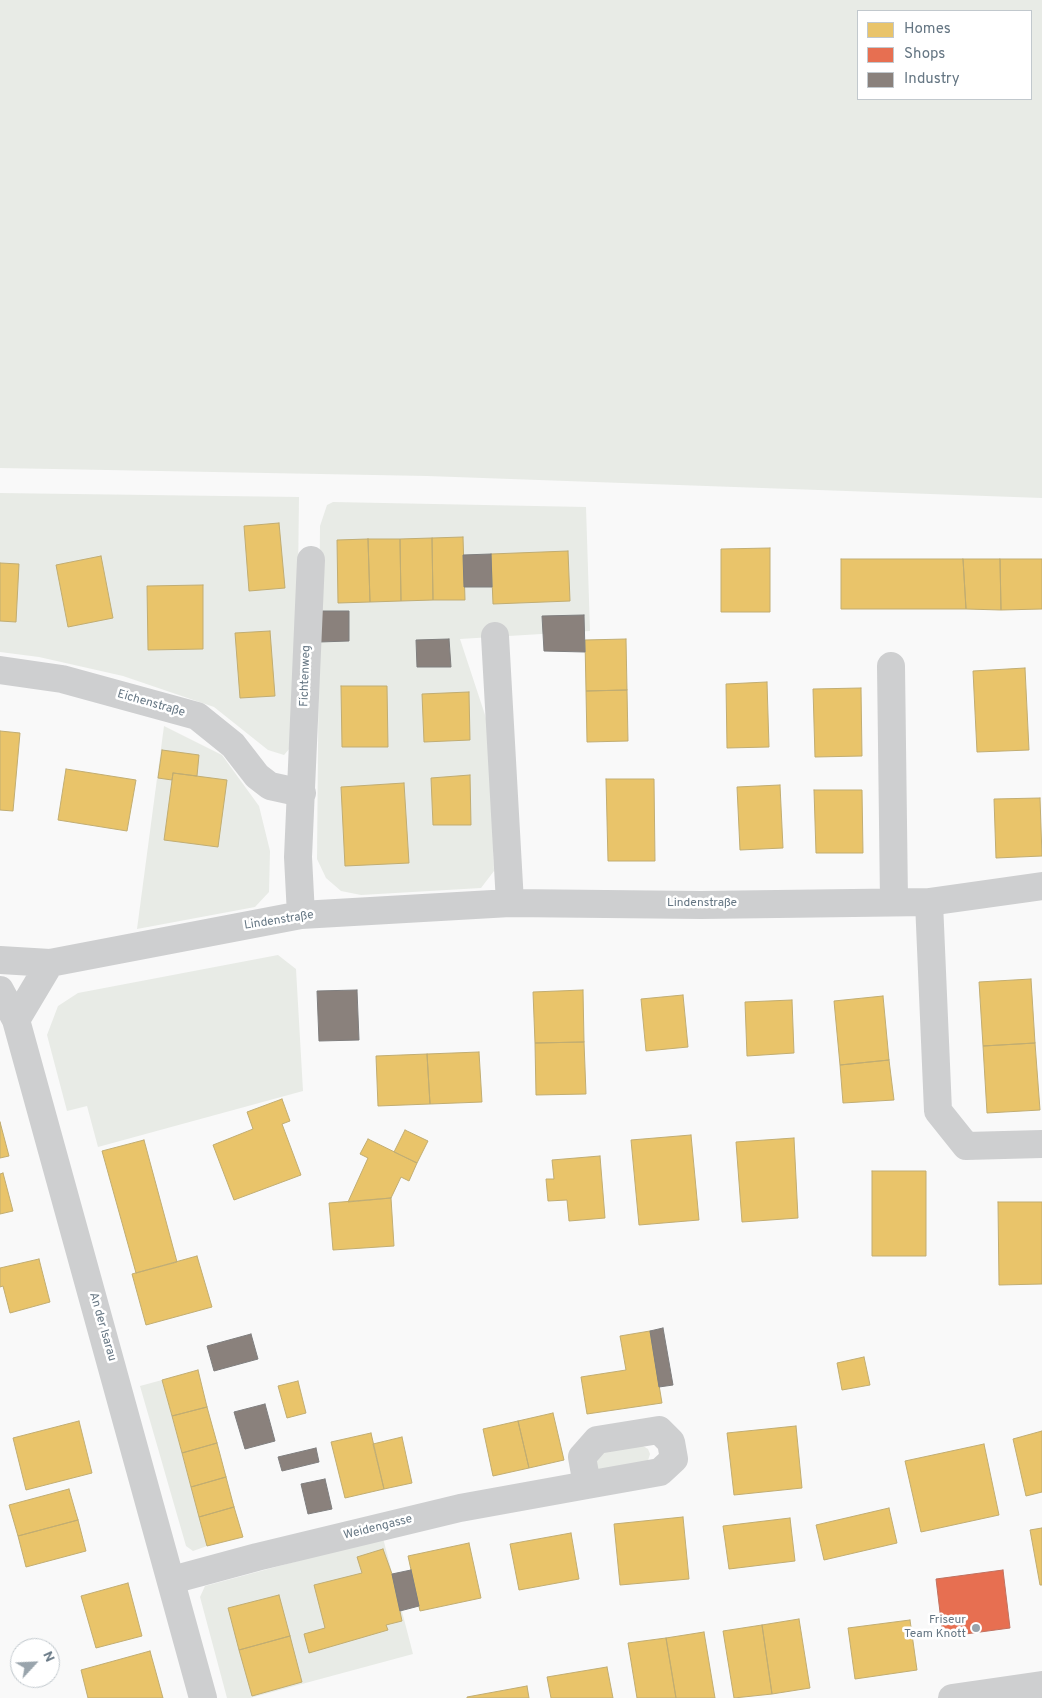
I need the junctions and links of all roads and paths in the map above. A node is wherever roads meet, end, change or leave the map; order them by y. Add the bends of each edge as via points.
1 (311, 560) dead end
2 (496, 636) dead end
3 (891, 666) dead end
4 (0, 670) edge
5 (302, 793) junction
6 (1042, 886) edge
7 (894, 901) junction
8 (930, 902) junction
9 (510, 903) junction
10 (301, 916) junction
11 (0, 960) edge
12 (50, 963) junction
13 (0, 990) edge
14 (16, 1020) junction
15 (1042, 1144) edge
16 (587, 1485) dead end
17 (172, 1580) junction
18 (1042, 1685) edge
19 (203, 1698) edge
20 (952, 1698) edge

1 - 5 street, Fichtenweg
2 - 9 street
3 - 7 street
4 - 5 street, Eichenstraße via 62,679 197,716 233,745 257,776 270,786
5 - 10 street via 298,857
6 - 8 street, Lindenstraße
7 - 8 street, Lindenstraße
7 - 9 street, Lindenstraße via 701,905
8 - 15 street via 938,1111 966,1146
9 - 10 street, Lindenstraße
10 - 12 street, Lindenstraße
11 - 12 street, Lindenstraße
12 - 14 street
13 - 14 street, An der Isarau
14 - 17 street, An der Isarau
16 - 17 street, Weidengasse via 460,1508
17 - 19 street, An der Isarau
18 - 20 street

